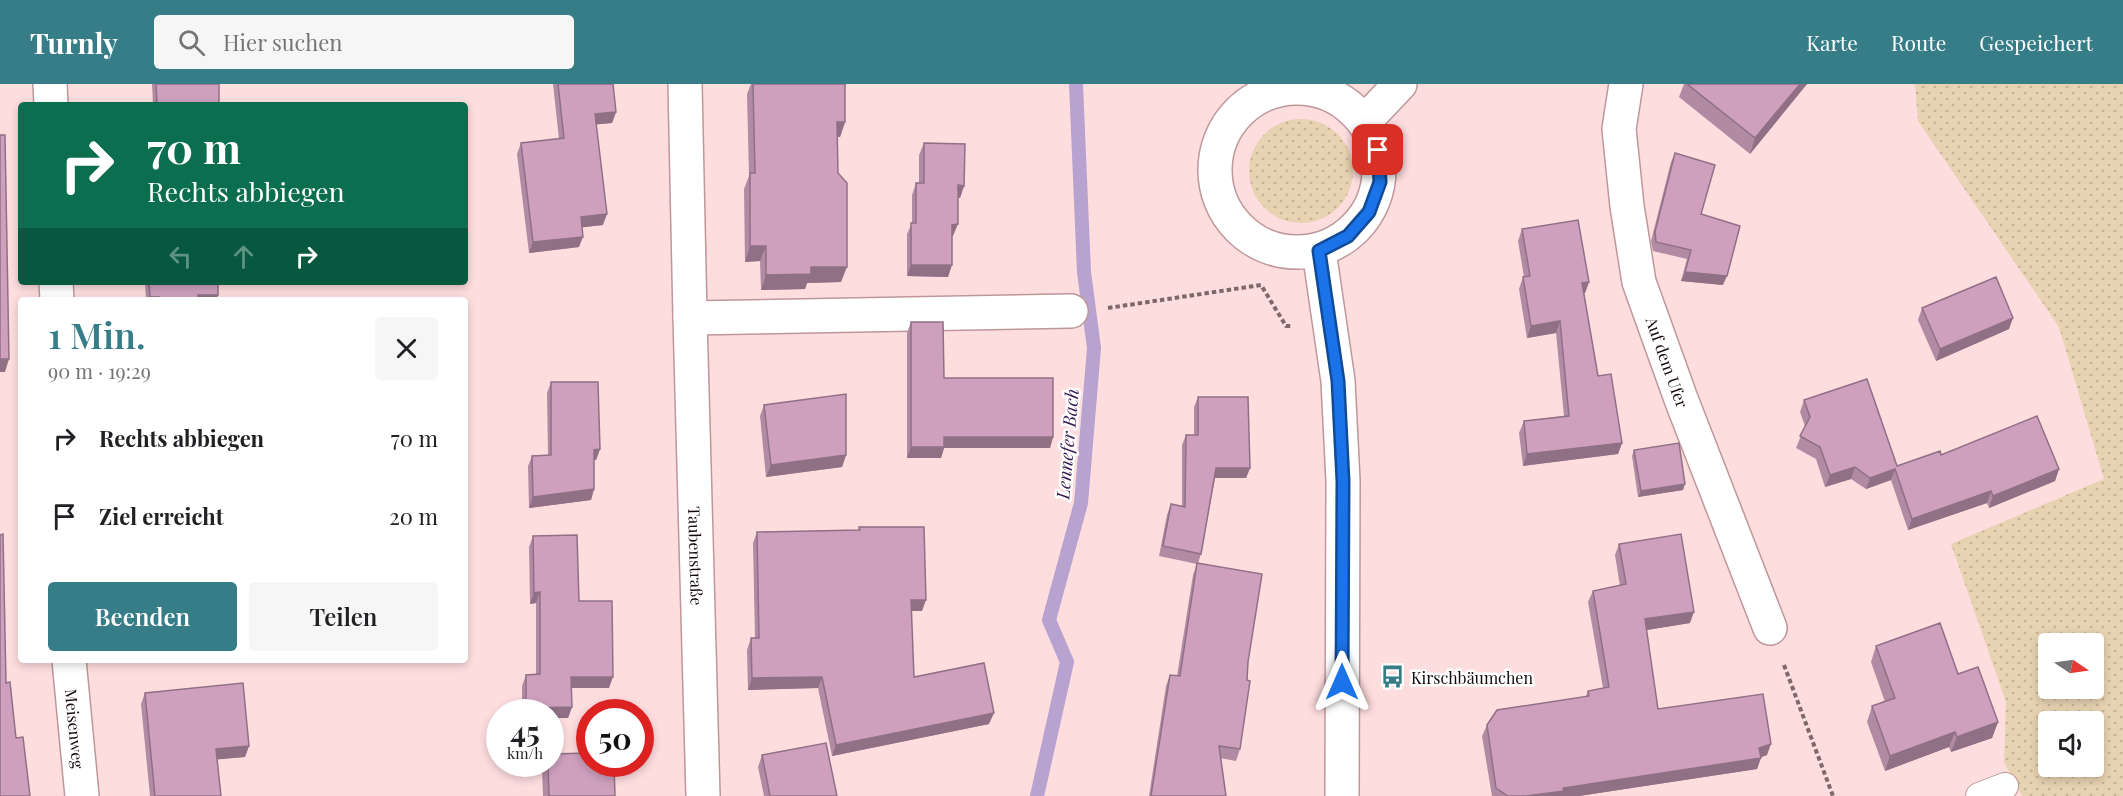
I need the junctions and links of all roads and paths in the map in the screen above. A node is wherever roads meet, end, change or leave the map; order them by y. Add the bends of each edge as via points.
1 (50, 84) edge
2 (685, 84) edge
3 (1400, 84) edge
4 (1626, 84) edge
5 (1259, 90) edge
6 (51, 102) edge
7 (1365, 121) junction
8 (1319, 251) junction
9 (1103, 308) dead end
10 (1071, 311) dead end
11 (690, 318) junction
12 (1330, 321) junction
13 (1770, 628) joint
14 (69, 663) edge
15 (2005, 786) dead end
16 (82, 796) edge
17 (703, 796) edge
18 (1342, 796) edge
19 (1833, 796) edge
20 (1979, 796) edge

1 - 6 street
2 - 11 street, Taubenstraße
3 - 7 street
4 - 13 street, Auf dem Ufer via 1619,129 1639,282
5 - 7 street via 1318,89 1344,101
5 - 8 street via 1226,128 1217,151 1215,175 1220,199 1249,238 1271,249
7 - 8 street via 1378,150 1380,182 1369,212 1348,236
8 - 12 street
9 - 12 path via 1261,285 1286,326
10 - 11 street
11 - 17 street, Taubenstraße
12 - 18 street via 1338,381 1343,481
13 - 19 path
14 - 16 street, Meisenweg
15 - 20 lane

